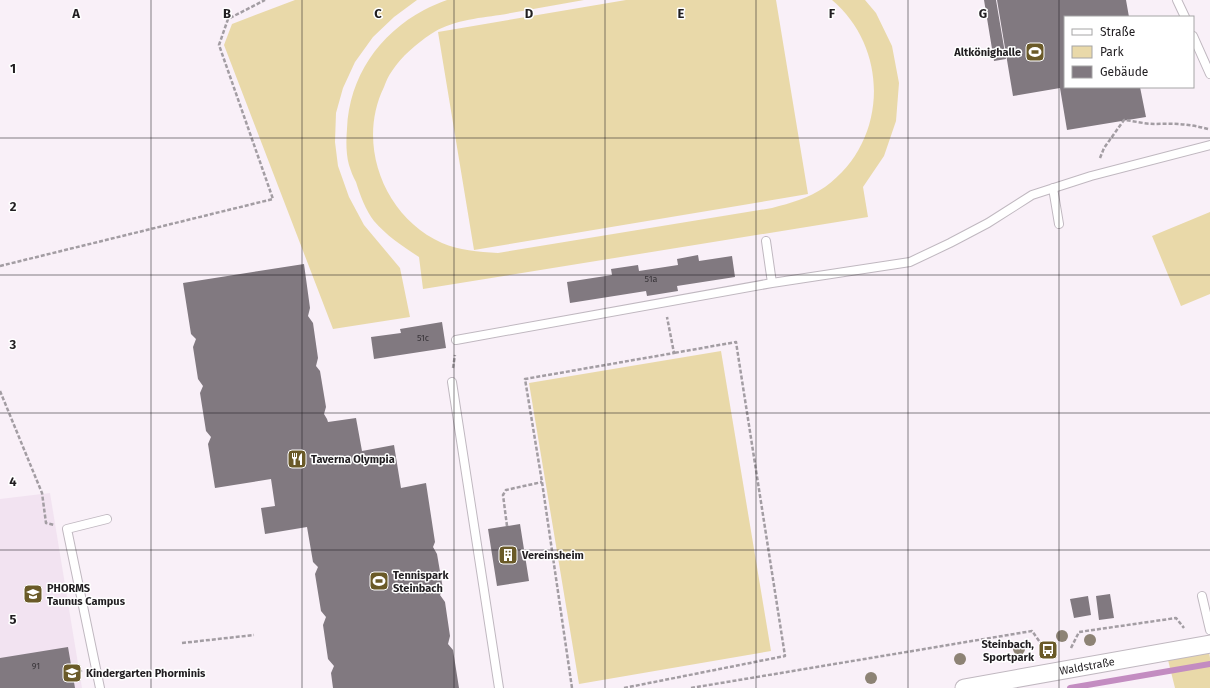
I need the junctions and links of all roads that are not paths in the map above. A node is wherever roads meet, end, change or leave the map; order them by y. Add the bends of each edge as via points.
1 (1177, 0) edge
2 (1185, 16) edge
3 (1194, 38) edge
4 (1210, 74) edge
5 (1210, 146) edge
6 (1053, 188) junction
7 (1059, 224) dead end
8 (766, 241) dead end
9 (772, 282) junction
10 (456, 340) road end
11 (452, 382) road end
12 (107, 520) dead end
13 (1202, 596) dead end
14 (1210, 630) edge
15 (1210, 644) edge
16 (100, 688) edge
17 (499, 688) edge
18 (964, 688) edge

1 - 2 lane
3 - 4 lane
5 - 6 lane
6 - 7 lane
6 - 9 lane via 1032,195 988,223 910,262
8 - 9 lane
9 - 10 lane
11 - 17 lane
12 - 16 lane via 68,529
13 - 14 lane
15 - 18 street, Waldstraße

